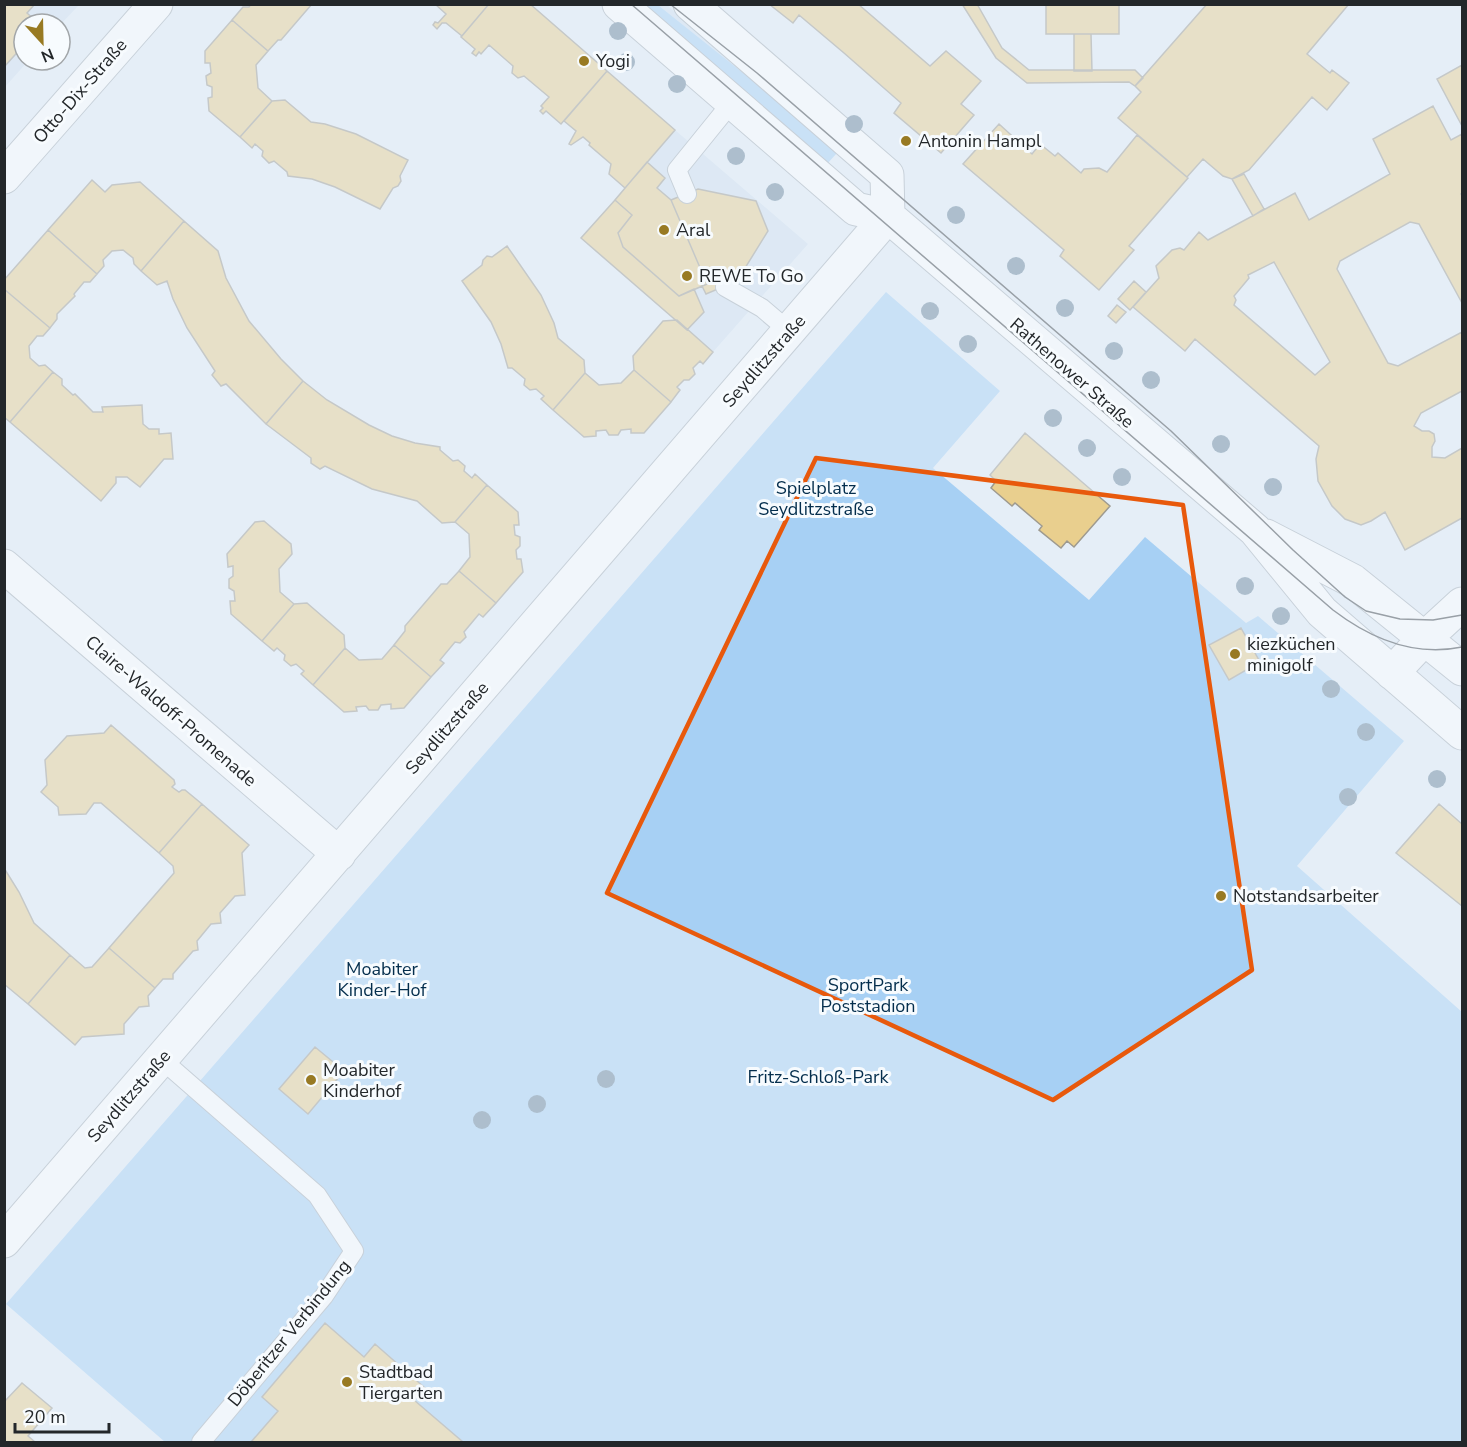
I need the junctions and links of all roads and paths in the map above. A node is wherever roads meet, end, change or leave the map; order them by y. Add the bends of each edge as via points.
1 (156, 4) edge
2 (620, 4) edge
3 (690, 4) edge
4 (732, 102) junction
5 (4, 177) edge
6 (687, 194) dead end
7 (888, 216) junction
8 (725, 287) dead end
9 (789, 331) junction
10 (1255, 530) junction
11 (4, 566) edge
12 (1462, 604) edge
13 (1425, 638) junction
14 (1462, 669) edge
15 (1392, 673) junction
16 (1462, 732) edge
17 (339, 854) junction
18 (162, 1059) junction
19 (4, 1240) edge
20 (201, 1443) edge

1 - 5 street, Otto-Dix-Straße
2 - 4 street, Rathenower Straße
3 - 7 street via 888,175
4 - 6 lane via 677,170
4 - 7 street, Rathenower Straße via 856,209
7 - 9 street, Seydlitzstraße
7 - 10 street, Rathenower Straße
8 - 9 lane via 762,308
9 - 17 street, Seydlitzstraße
10 - 13 street, Rathenower Straße via 1353,581
10 - 15 street, Rathenower Straße via 1322,612
11 - 17 street, Claire-Waldoff-Promenade
12 - 13 street
13 - 14 street, Rathenower Straße
13 - 15 street
15 - 16 street, Rathenower Straße
17 - 18 street, Seydlitzstraße
18 - 19 street, Seydlitzstraße
18 - 20 lane, Döberitzer Verbindung via 317,1195 354,1251 313,1310

